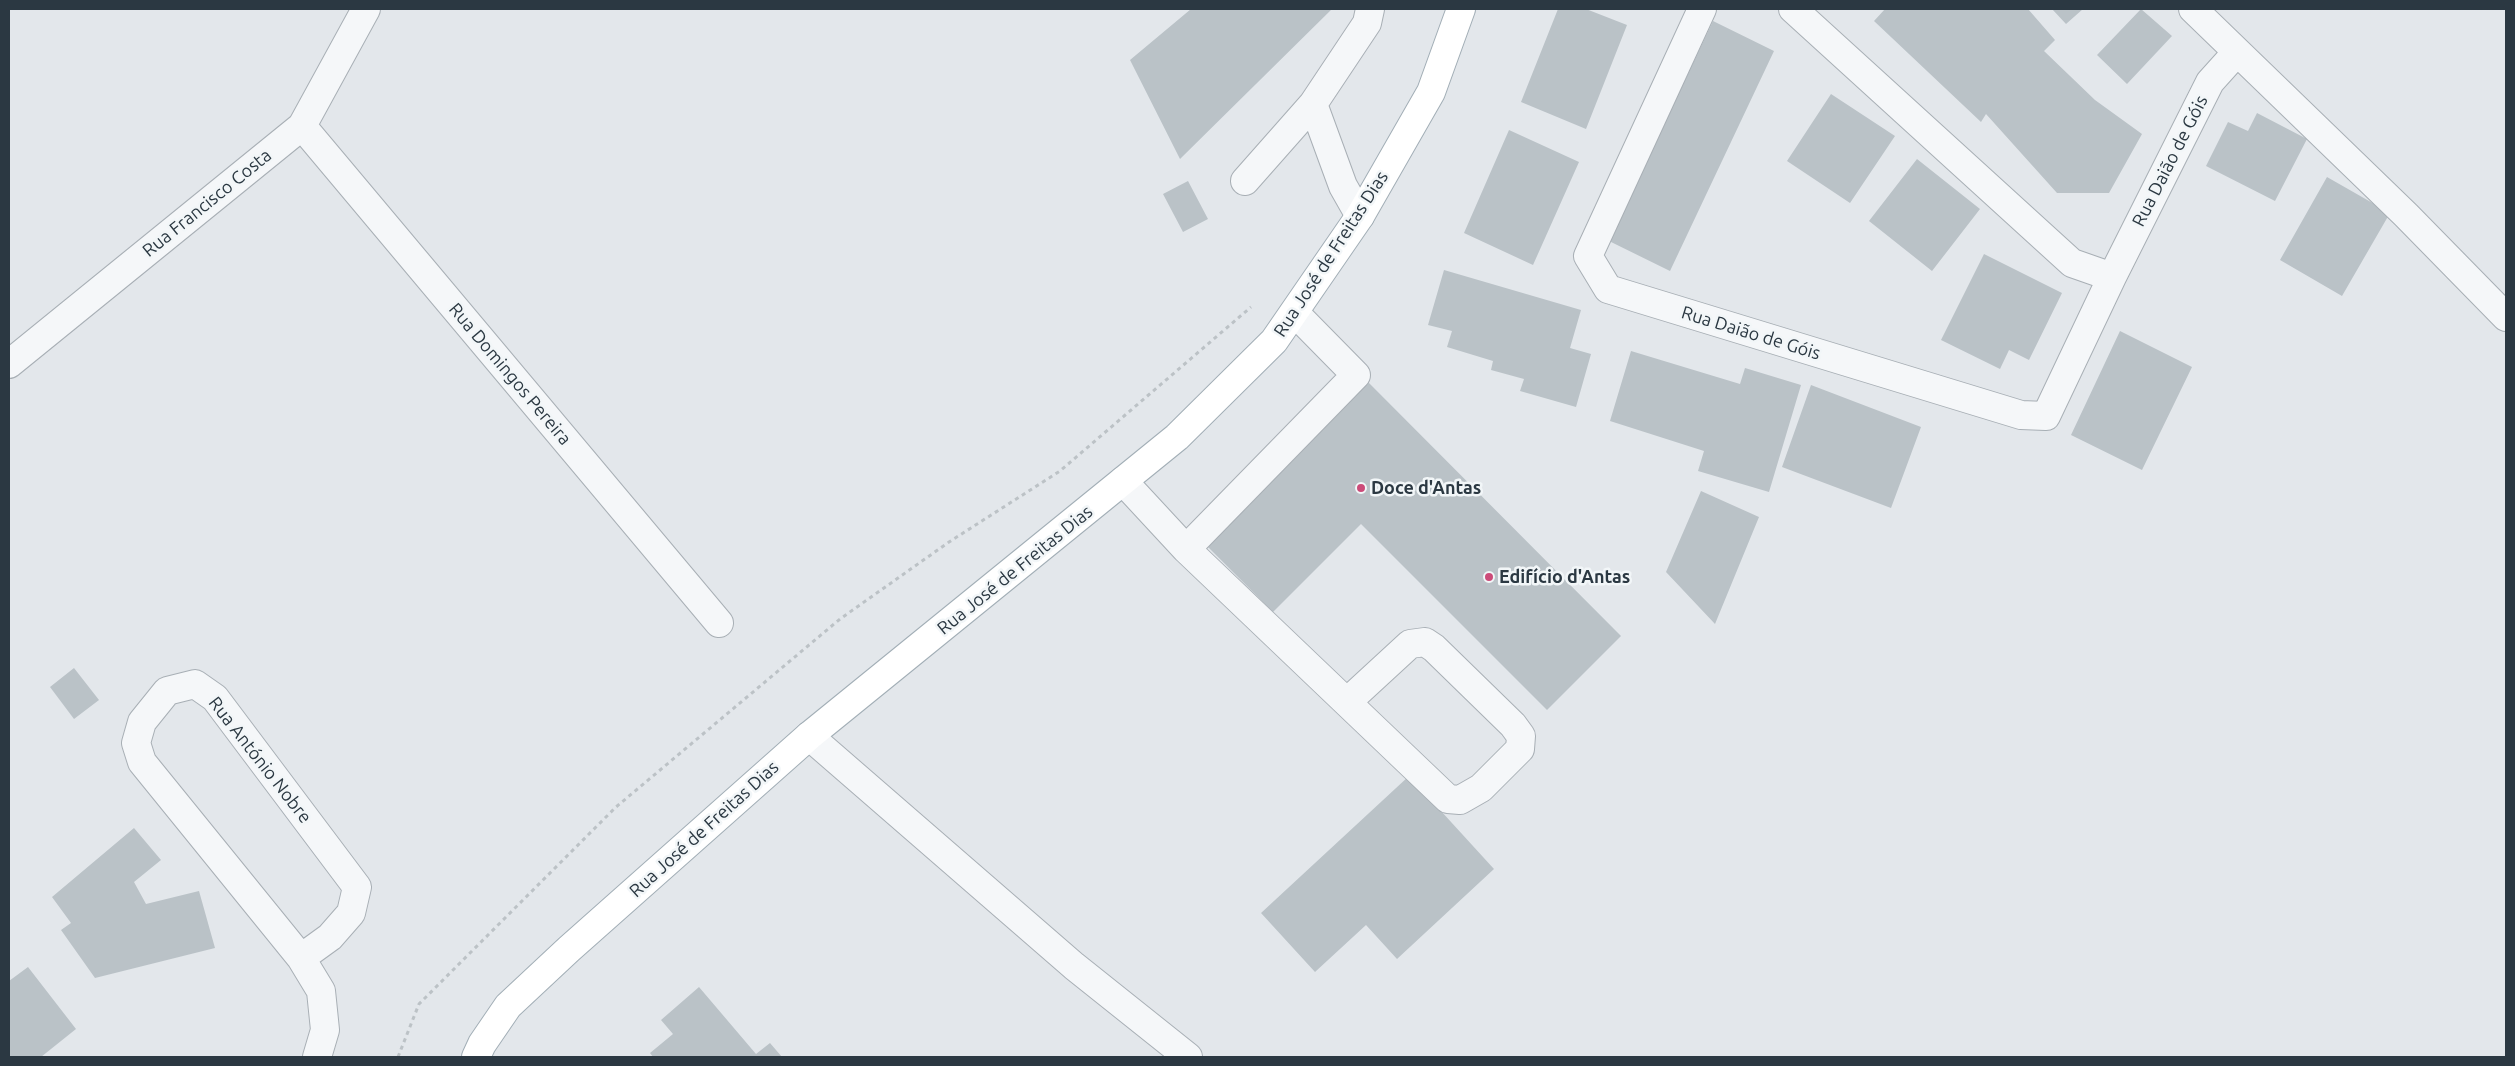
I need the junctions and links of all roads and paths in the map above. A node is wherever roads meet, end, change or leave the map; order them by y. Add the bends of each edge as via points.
1 (366, 9) edge
2 (1370, 9) edge
3 (1461, 9) edge
4 (1702, 9) edge
5 (1793, 9) edge
6 (2193, 9) edge
7 (2237, 52) junction
8 (1313, 104) junction
9 (302, 126) junction
10 (1244, 181) dead end
11 (1360, 216) junction
12 (2112, 277) junction
13 (1295, 313) junction
14 (2506, 317) edge
15 (9, 364) edge
16 (1123, 482) junction
17 (1186, 549) junction
18 (719, 623) dead end
19 (1347, 702) junction
20 (810, 736) junction
21 (301, 958) junction
22 (317, 1057) edge
23 (398, 1057) edge
24 (476, 1057) edge
25 (1188, 1057) edge

1 - 9 street, Rua Francisco Costa
2 - 8 street via 1367,23
3 - 11 main road, Rua José de Freitas Dias via 1431,92
4 - 12 street, Rua Daião de Góis via 1588,256 1608,289 2021,415 2046,416
5 - 12 street via 2072,263
6 - 7 street
7 - 12 street, Rua Daião de Góis via 2210,82
7 - 14 street
8 - 10 street
8 - 11 street via 1343,186
9 - 15 street, Rua Francisco Costa
9 - 18 street, Rua Domingos Pereira
11 - 13 main road, Rua José de Freitas Dias
13 - 16 main road, Rua José de Freitas Dias via 1274,341 1217,399
13 - 17 street via 1356,375
13 - 23 path via 1253,305 1060,471 949,542 840,619 616,807 419,1004
16 - 17 street
16 - 20 main road, Rua José de Freitas Dias
17 - 19 street
19 - 19 street via 1448,799 1460,800 1481,788 1520,749 1521,736 1513,725 1425,642 1410,644
20 - 24 main road, Rua José de Freitas Dias via 508,1006
20 - 25 street via 1074,966
21 - 21 street, Rua António Nobre via 330,937 351,913 357,887 215,698 195,684 167,691 142,722 136,743 142,762
21 - 22 street, Rua António Nobre via 321,991 325,1030

